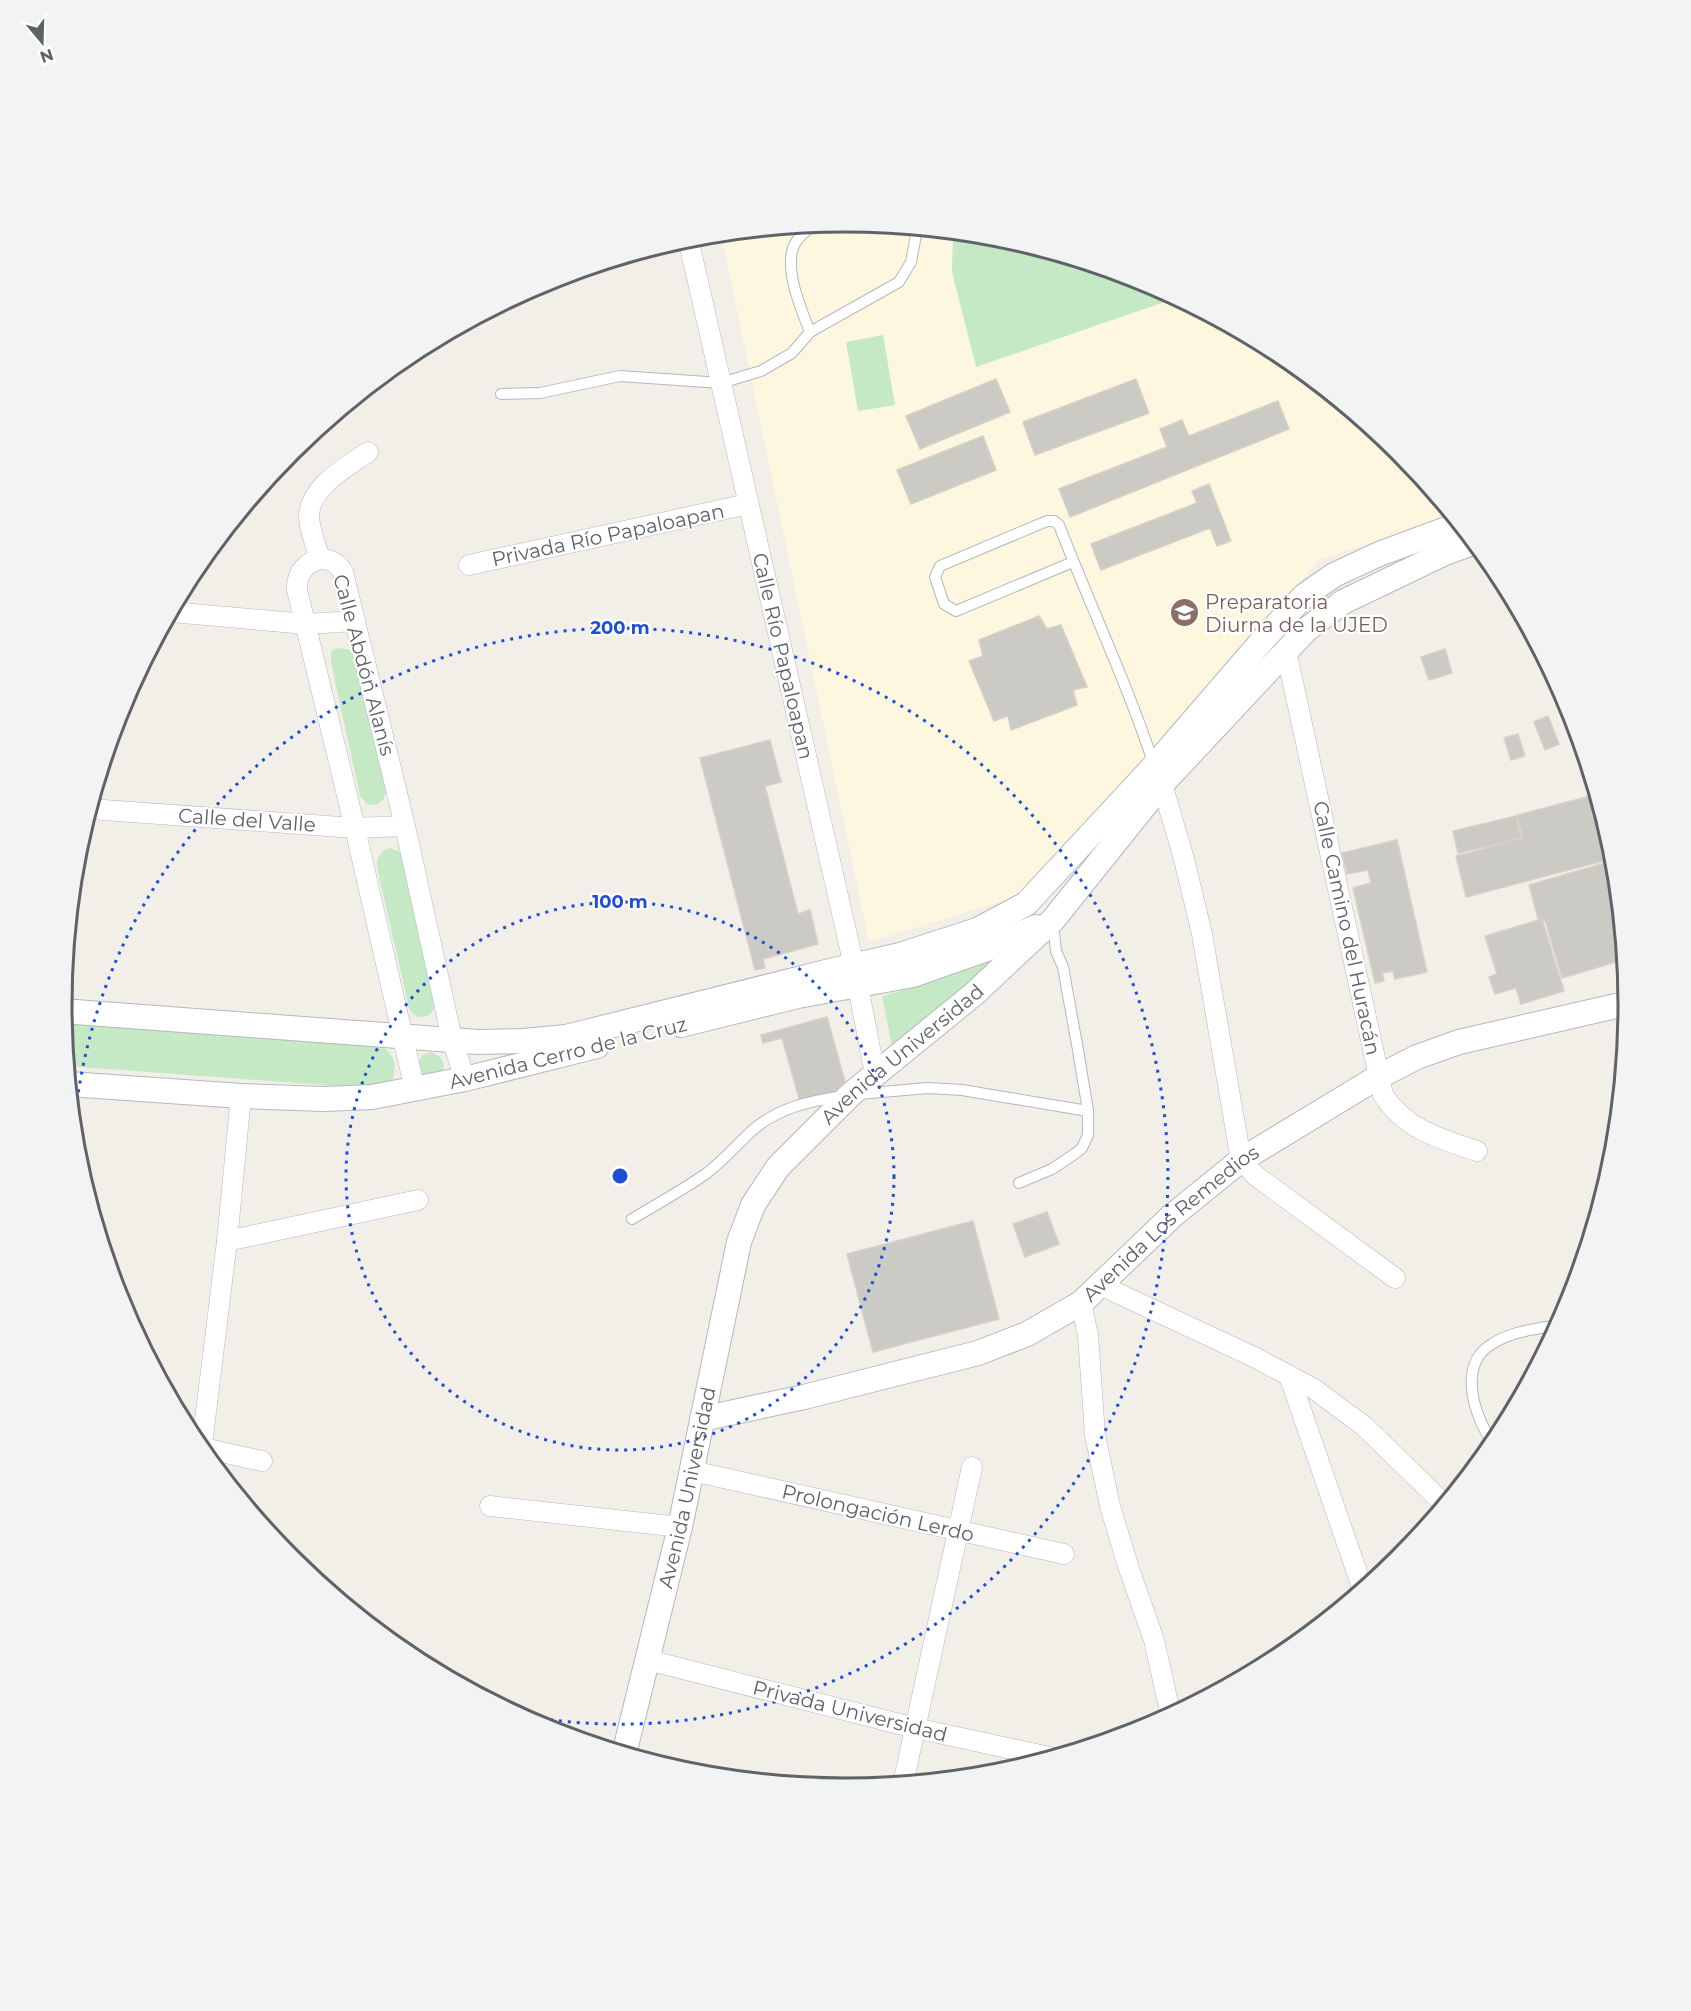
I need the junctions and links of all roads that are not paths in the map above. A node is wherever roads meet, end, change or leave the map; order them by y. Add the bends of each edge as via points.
1 (803, 234) edge
2 (916, 236) edge
3 (690, 248) edge
4 (810, 332) junction
5 (721, 383) junction
6 (501, 394) dead end
7 (368, 452) dead end
8 (748, 504) junction
9 (1452, 527) edge
10 (1466, 545) edge
11 (320, 560) junction
12 (1074, 562) junction
13 (469, 565) dead end
14 (180, 613) edge
15 (355, 621) junction
16 (306, 624) junction
17 (1286, 651) junction
18 (1158, 775) junction
19 (97, 809) edge
20 (405, 826) junction
21 (355, 828) junction
22 (1026, 904) joint
23 (1053, 920) junction
24 (856, 976) junction
25 (1619, 1006) edge
26 (72, 1012) edge
27 (404, 1037) junction
28 (452, 1039) junction
29 (875, 1074) junction
30 (1378, 1077) junction
31 (465, 1079) junction
32 (77, 1085) edge
33 (415, 1090) junction
34 (850, 1095) junction
35 (241, 1096) junction
36 (1088, 1111) junction
37 (1477, 1151) dead end
38 (1241, 1160) junction
39 (1018, 1183) dead end
40 (418, 1200) dead end
41 (632, 1219) dead end
42 (227, 1241) junction
43 (1395, 1278) dead end
44 (1100, 1285) junction
45 (1081, 1303) junction
46 (1549, 1327) edge
47 (1289, 1375) junction
48 (702, 1419) junction
49 (1489, 1435) edge
50 (203, 1436) edge
51 (213, 1450) edge
52 (262, 1461) dead end
53 (972, 1467) dead end
54 (692, 1471) junction
55 (1439, 1501) edge
56 (490, 1506) dead end
57 (680, 1527) junction
58 (958, 1531) junction
59 (1064, 1554) dead end
60 (1360, 1583) edge
61 (648, 1659) junction
62 (1169, 1708) edge
63 (915, 1728) junction
64 (626, 1747) edge
65 (1038, 1755) edge
66 (905, 1776) edge

1 - 4 lane via 792,255 795,291
2 - 4 lane via 911,262 898,282
3 - 5 street, Calle Río Papaloapan
4 - 5 lane via 776,364
5 - 6 lane via 620,376 540,393
5 - 8 street, Calle Río Papaloapan
7 - 11 street via 333,477 314,499 309,516
8 - 13 street, Privada Río Papaloapan
8 - 24 street, Calle Río Papaloapan
9 - 18 street, Avenida Universidad via 1378,554 1334,575 1304,596 1268,634
10 - 17 street, Avenida Universidad via 1343,602
11 - 15 street, Calle Abdón Alanís via 340,568
11 - 16 street, Calle Abdón Alanís via 306,564 298,576 297,590
12 - 12 lane via 956,611 944,604 935,577 940,567 1054,520
12 - 18 lane
14 - 16 street
15 - 16 street
15 - 20 street, Calle Abdón Alanís
16 - 21 street, Calle Abdón Alanís
17 - 18 street, Avenida Universidad
17 - 30 street, Calle Camino del Huracán
18 - 22 street, Avenida Universidad
18 - 23 street, Avenida Universidad
18 - 38 street via 1202,934
19 - 21 street, Calle del Valle
20 - 21 street, Calle del Valle
20 - 28 street, Calle Abdón Alanís
21 - 27 street, Calle Abdón Alanís
22 - 24 street, Avenida Cerro de la Cruz via 977,930
23 - 24 street, Avenida Cerro de la Cruz via 913,975
23 - 29 street, Avenida Universidad via 974,994
23 - 36 lane
24 - 28 street, Avenida Cerro de la Cruz via 566,1037 478,1042
24 - 29 street, Calle Río Papaloapan
24 - 31 street, Avenida Cerro de la Cruz via 798,996
25 - 30 street, Avenida Los Remedios via 1459,1042
26 - 27 street, Avenida Cerro de la Cruz
27 - 28 street, Avenida Cerro de la Cruz
27 - 33 street, Calle Abdón Alanís
28 - 31 street, Calle Abdón Alanís
29 - 34 street, Avenida Universidad
30 - 37 street, Calle Camino del Huracán via 1390,1106 1414,1126 1433,1137
30 - 38 street, Avenida Los Remedios
31 - 33 street, Avenida Cerro de la Cruz
32 - 35 street, Avenida Cerro de la Cruz
33 - 35 street, Avenida Cerro de la Cruz via 324,1099
34 - 36 lane via 962,1090
34 - 41 lane via 792,1106 772,1116 707,1173
34 - 48 street, Avenida Universidad via 778,1167 753,1205 739,1242
35 - 42 street
36 - 39 lane via 1088,1135 1082,1148 1052,1169
38 - 43 street via 1256,1176
38 - 44 street, Avenida Los Remedios via 1172,1216
40 - 42 street
42 - 50 street
44 - 45 street, Avenida Los Remedios
44 - 47 street
45 - 48 street, Avenida Los Remedios via 1027,1334 978,1353
45 - 62 street via 1088,1335 1095,1435 1110,1506 1154,1640
46 - 49 lane via 1514,1333 1489,1344 1473,1369 1474,1402
47 - 55 street via 1344,1410
47 - 60 street
48 - 54 street, Avenida Universidad
51 - 52 street
53 - 58 street
54 - 57 street, Avenida Universidad
54 - 58 street, Prolongación Lerdo
56 - 57 street
57 - 61 street, Avenida Universidad
58 - 59 street, Prolongación Lerdo
58 - 63 street
61 - 63 street, Privada Universidad
61 - 64 street, Avenida Universidad
63 - 65 street, Privada Universidad
63 - 66 street

